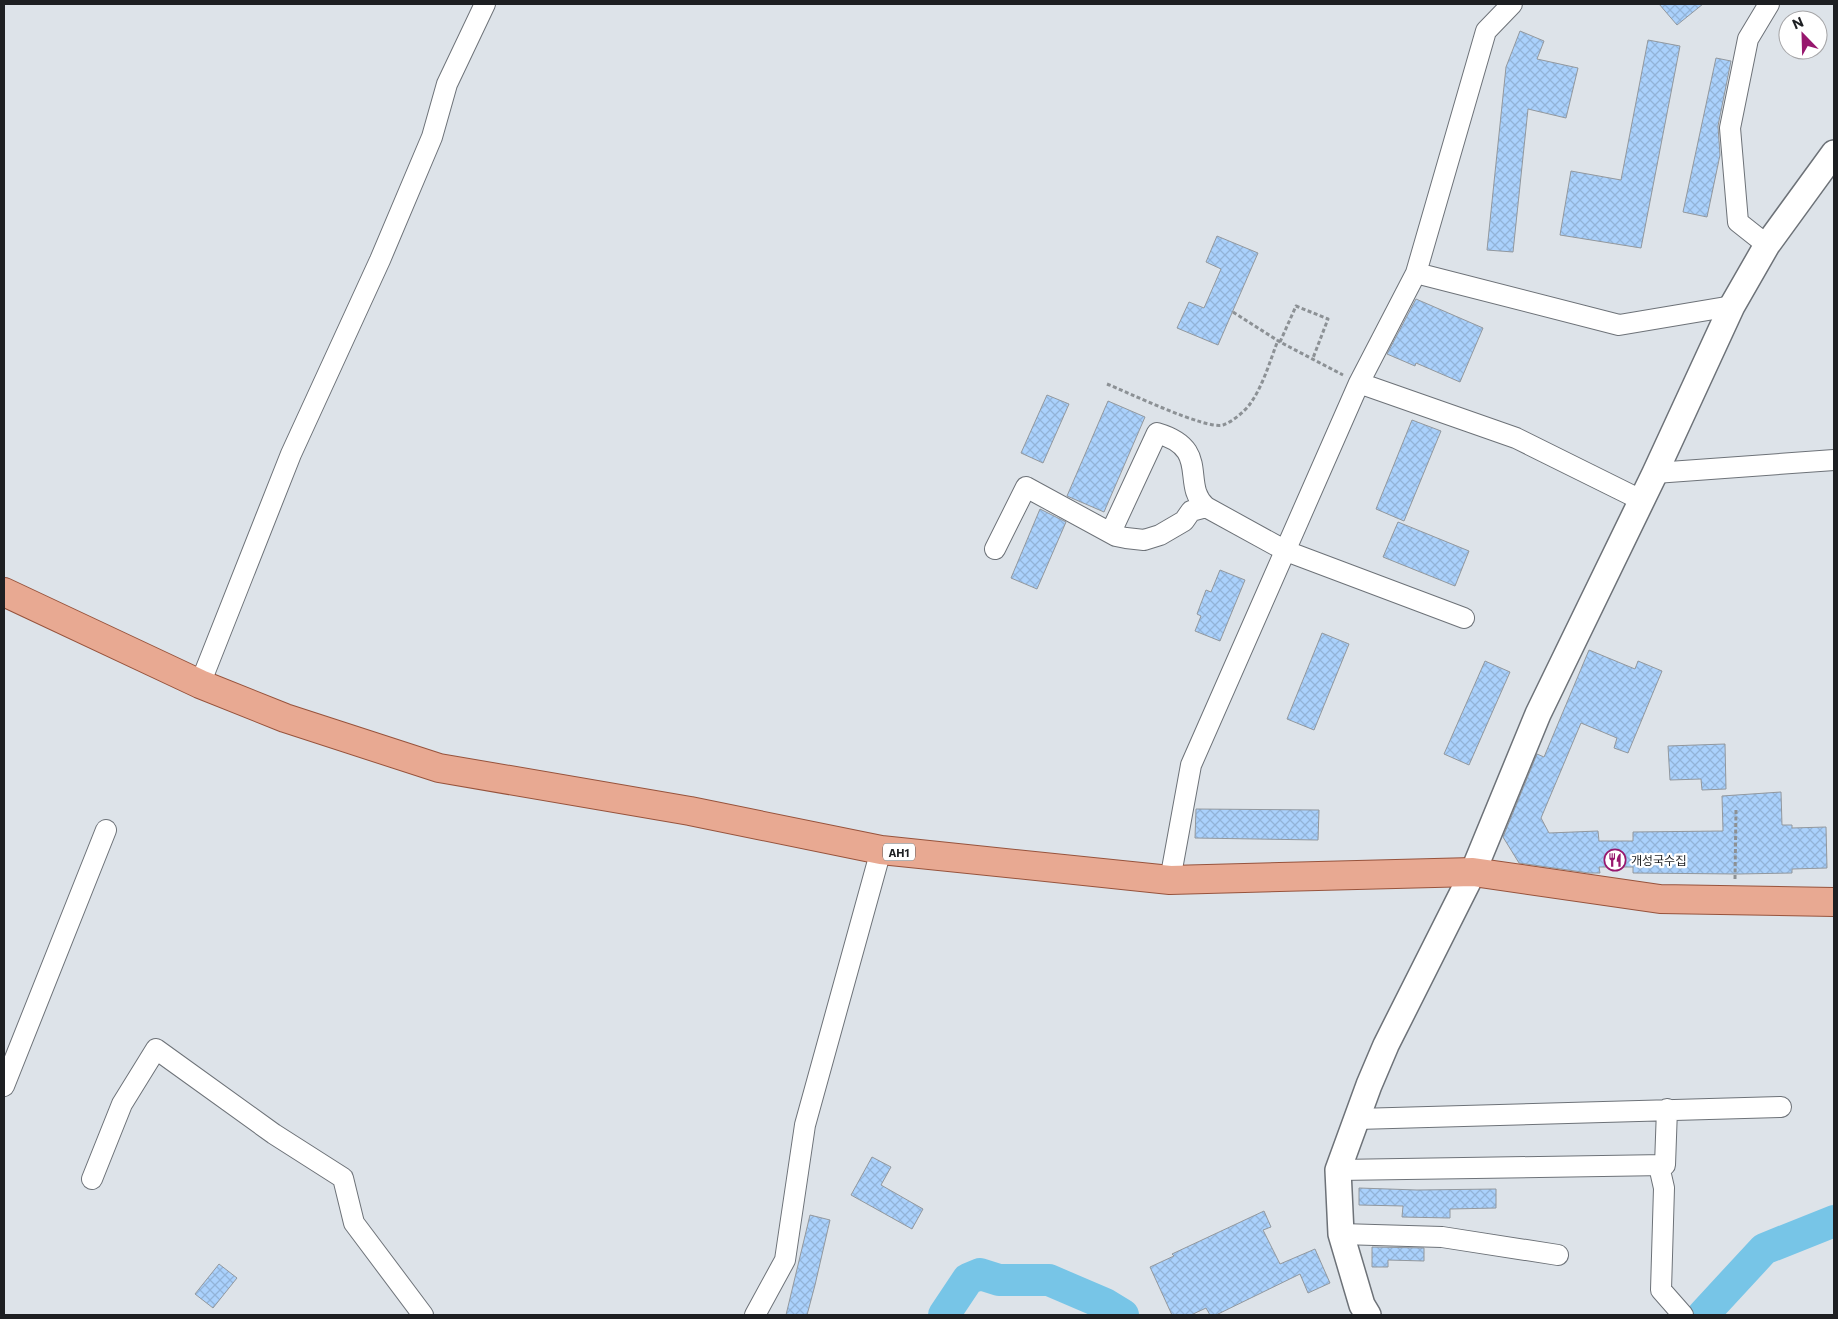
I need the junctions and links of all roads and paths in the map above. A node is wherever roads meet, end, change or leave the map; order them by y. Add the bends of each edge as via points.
1 (485, 4) edge
2 (1512, 4) edge
3 (1769, 4) edge
4 (1834, 153) edge
5 (1767, 245) junction
6 (1416, 273) junction
7 (1732, 306) junction
8 (1233, 312) dead end
9 (1279, 341) junction
10 (1313, 358) junction
11 (1359, 383) junction
12 (1107, 384) dead end
13 (1834, 460) edge
14 (1655, 473) junction
15 (1641, 500) junction
16 (1206, 507) junction
17 (1111, 532) junction
18 (995, 549) dead end
19 (1286, 551) junction
20 (4, 592) edge
21 (1464, 618) dead end
22 (200, 684) junction
23 (1736, 810) dead end
24 (106, 830) dead end
25 (881, 850) junction
26 (1473, 872) junction
27 (1170, 880) junction
28 (1735, 900) junction
29 (1834, 902) edge
30 (4, 1086) edge
31 (1781, 1107) dead end
32 (1667, 1109) junction
33 (1357, 1119) junction
34 (1659, 1166) junction
35 (1338, 1170) junction
36 (92, 1179) dead end
37 (1341, 1234) junction
38 (1558, 1255) dead end
39 (1365, 1310) edge
40 (422, 1315) edge
41 (755, 1315) edge
42 (1684, 1315) edge

1 - 22 street via 447,84 432,137 380,260 291,454
2 - 6 street via 1486,31
3 - 5 street via 1748,39 1730,128 1738,222
4 - 5 street
5 - 7 street
6 - 7 street via 1619,324
6 - 11 street
7 - 14 street
8 - 9 path
9 - 10 path
9 - 10 path via 1296,306 1328,319
9 - 12 path via 1249,406 1222,425 1211,425 1184,416
10 - 11 path
11 - 15 street via 1516,438
11 - 19 street
13 - 14 street
14 - 15 street
15 - 26 street via 1538,714
16 - 17 street via 1191,511 1174,529 1144,540 1116,536
16 - 17 street via 1197,495 1192,465 1184,446 1157,433
16 - 19 street
17 - 18 street via 1026,487
19 - 21 street
19 - 27 street via 1191,765
20 - 22 main road, AH1
22 - 25 main road, AH1 via 285,718 439,768 690,811
23 - 28 path
24 - 30 street
25 - 27 main road, AH1
25 - 41 street via 805,1125 785,1260
26 - 27 main road, AH1
26 - 28 main road, AH1 via 1660,899
26 - 33 street via 1386,1045
28 - 29 main road, AH1
31 - 32 street
32 - 33 street
32 - 34 street via 1665,1165
33 - 35 street
34 - 35 street
34 - 42 street via 1664,1188 1661,1290
35 - 37 street
36 - 40 street via 122,1104 156,1049 274,1134 343,1178 354,1223
37 - 38 street via 1442,1237
37 - 39 street

